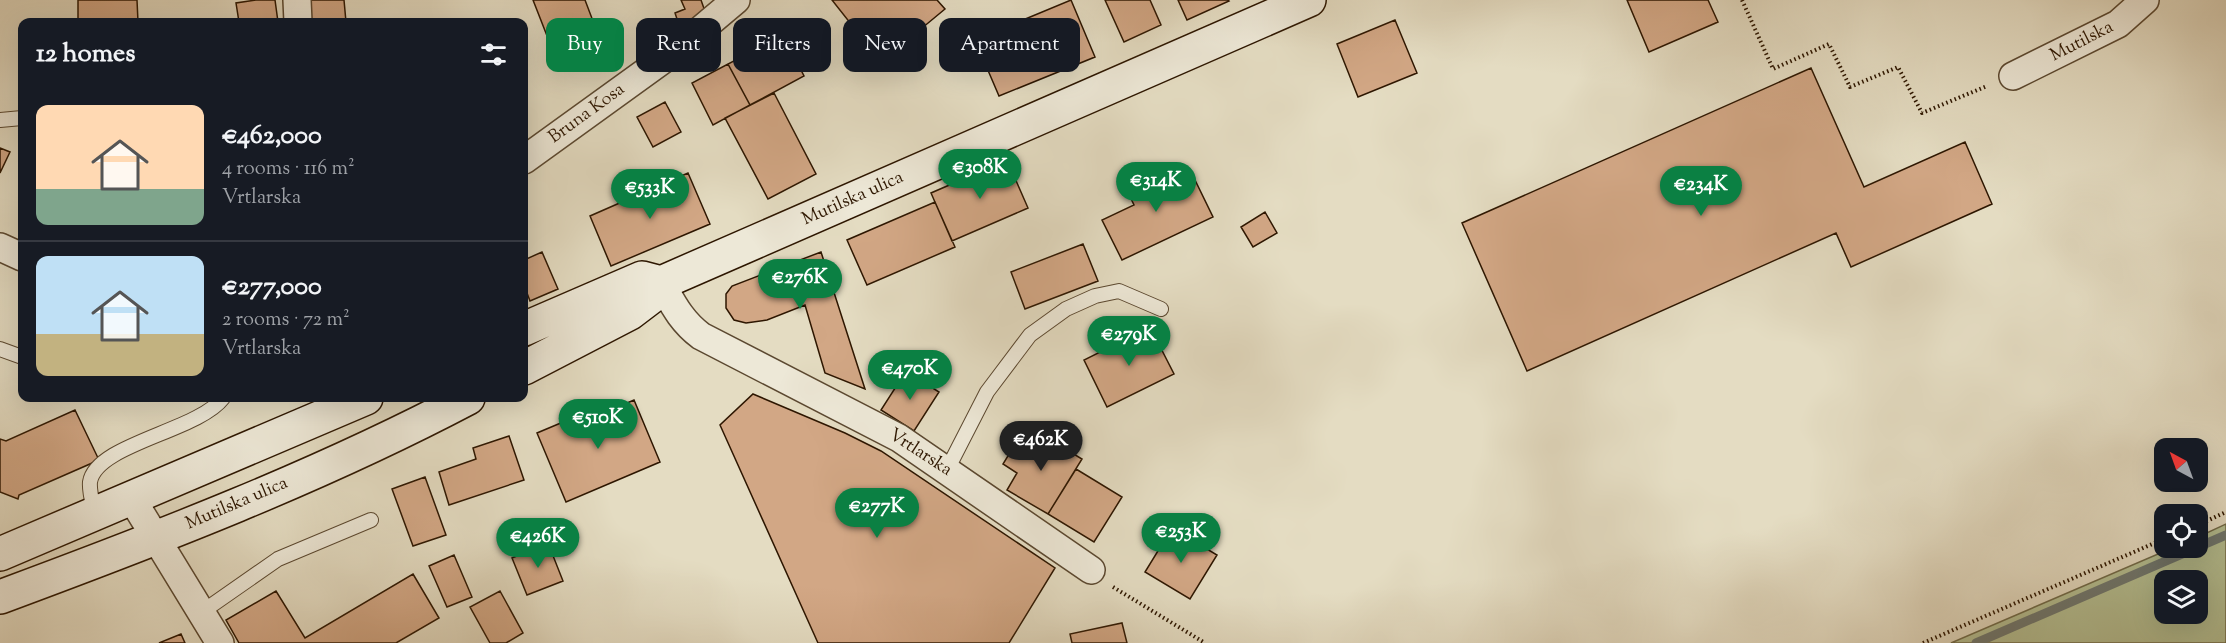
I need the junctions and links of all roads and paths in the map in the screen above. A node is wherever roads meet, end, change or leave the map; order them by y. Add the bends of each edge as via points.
1 (297, 0) edge
2 (736, 0) edge
3 (1309, 0) edge
4 (1742, 0) edge
5 (2145, 0) edge
6 (298, 18) edge
7 (2013, 76) joint
8 (18, 118) edge
9 (0, 120) edge
10 (528, 157) edge
11 (0, 247) edge
12 (18, 255) edge
13 (662, 283) junction
14 (1161, 309) dead end
15 (528, 327) edge
16 (0, 349) edge
17 (18, 356) edge
18 (528, 366) edge
19 (219, 402) edge
20 (357, 402) edge
21 (460, 402) edge
22 (947, 470) junction
23 (132, 499) junction
24 (2226, 512) edge
25 (95, 514) junction
26 (371, 520) dead end
27 (2208, 520) edge
28 (155, 538) junction
29 (2154, 543) edge
30 (0, 554) edge
31 (1091, 570) joint
32 (0, 597) edge
33 (202, 612) junction
34 (220, 643) edge
35 (1206, 643) edge
36 (1923, 643) edge

1 - 6 street
2 - 10 street, Bruna Kosa via 679,48
3 - 13 main road, Mutilska ulica
4 - 7 path via 1773,69 1829,45 1850,87 1898,66 1922,113
5 - 7 street, Mutilska via 2118,24
8 - 9 lane
11 - 12 street
13 - 15 main road, Mutilska ulica via 642,278
13 - 18 main road, Mutilska ulica via 655,294 630,313
13 - 22 street, Vrtlarska via 678,314 701,336 899,438
14 - 22 lane via 1119,291 1066,309 1030,335 987,392
16 - 17 lane
19 - 25 lane via 202,417 135,444 100,465 89,485
20 - 23 main road
21 - 28 main road, Mutilska ulica via 389,438
22 - 31 street, Vrtlarska
23 - 25 main road
23 - 28 street
24 - 27 path
25 - 30 main road
26 - 33 lane via 278,559
28 - 32 main road, Mutilska ulica
28 - 33 street
29 - 36 path
31 - 35 path
33 - 34 street

